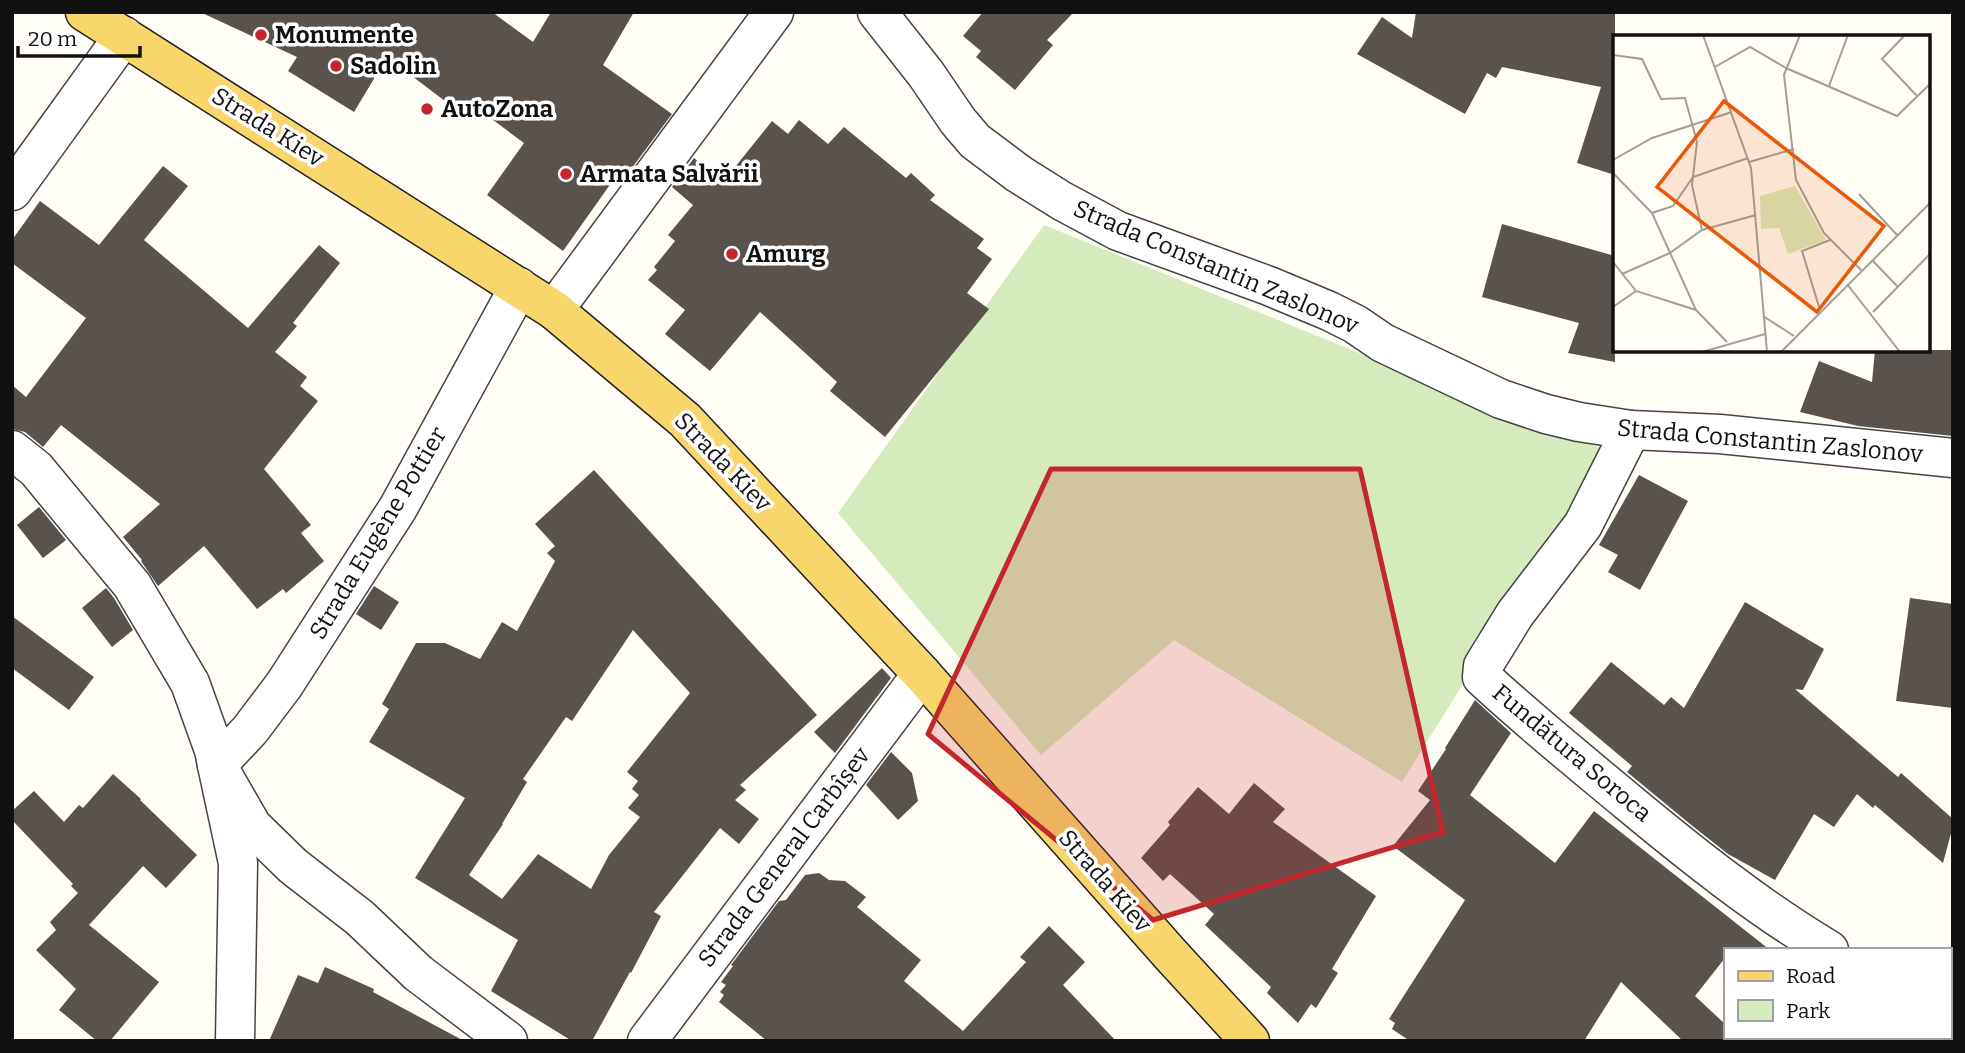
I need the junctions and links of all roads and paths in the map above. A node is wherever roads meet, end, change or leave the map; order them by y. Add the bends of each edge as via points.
1 (85, 12) edge
2 (774, 12) edge
3 (877, 12) edge
4 (124, 36) junction
5 (12, 191) edge
6 (519, 287) junction
7 (554, 310) junction
8 (1630, 429) junction
9 (12, 450) edge
10 (1953, 458) edge
11 (922, 674) junction
12 (217, 765) junction
13 (1826, 948) edge
14 (234, 1041) edge
15 (508, 1041) edge
16 (646, 1041) edge
17 (1250, 1041) edge

1 - 4 main road, Strada Kiev
2 - 7 street
3 - 8 street, Strada Constantin Zaslonov via 975,141 1062,201 1118,231 1329,311 1383,343 1502,399 1579,422
4 - 5 street
4 - 6 main road, Strada Kiev
6 - 7 main road, Strada Kiev
6 - 12 street, Strada Eugène Pottier via 398,508 284,685
7 - 11 main road, Strada Kiev via 685,420
8 - 10 street, Strada Constantin Zaslonov
8 - 13 street, Fundătura Sorocа via 1583,525 1515,614 1483,666 1482,677 1706,866
9 - 12 street via 36,469 132,585 190,683
11 - 16 street, Strada General Carbîșev
11 - 17 main road, Strada Kiev
12 - 14 street via 237,863
12 - 15 street via 252,826 293,866 360,918 418,973

